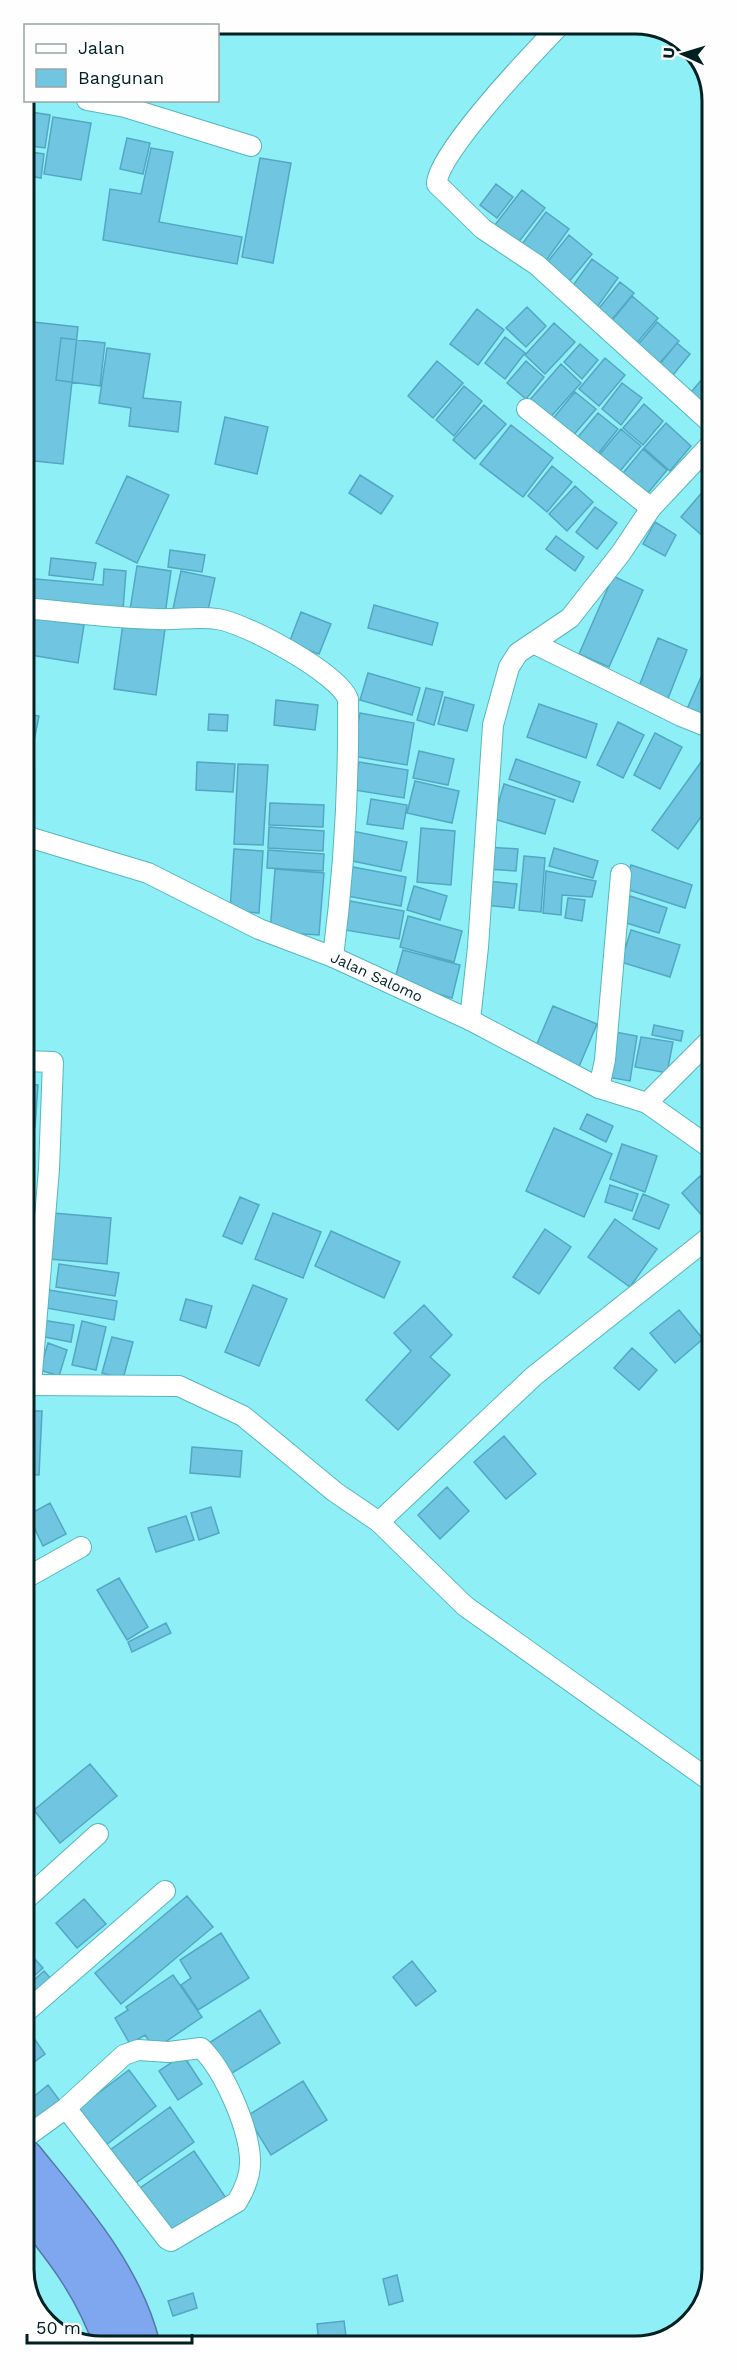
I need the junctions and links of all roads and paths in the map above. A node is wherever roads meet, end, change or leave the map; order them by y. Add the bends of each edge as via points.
1 (550, 35) edge
2 (98, 102) edge
3 (251, 146) dead end
4 (527, 409) dead end
5 (702, 415) edge
6 (702, 454) edge
7 (651, 508) junction
8 (34, 609) edge
9 (533, 643) junction
10 (702, 724) edge
11 (34, 839) edge
12 (621, 874) dead end
13 (333, 957) junction
14 (470, 1020) junction
15 (702, 1048) edge
16 (34, 1061) edge
17 (599, 1088) junction
18 (646, 1103) junction
19 (702, 1142) edge
20 (702, 1243) edge
21 (34, 1323) edge
22 (34, 1385) edge
23 (379, 1522) junction
24 (81, 1547) dead end
25 (34, 1573) edge
26 (702, 1775) edge
27 (98, 1834) dead end
28 (165, 1891) dead end
29 (34, 1892) edge
30 (34, 2005) edge
31 (66, 2108) junction
32 (34, 2131) edge
33 (34, 2167) edge
34 (34, 2216) edge
35 (108, 2335) edge
36 (140, 2335) edge

1 - 5 street via 455,147 436,175 437,184 483,229 537,265
2 - 3 street
4 - 7 street
6 - 7 street
7 - 9 street via 570,618
8 - 13 street via 156,619 218,619 256,632 326,675 344,691 348,699 346,779 340,904
9 - 10 street
9 - 14 street via 518,653 509,667 493,725
11 - 13 street, Jalan Salomo via 148,873 259,929
12 - 17 street via 605,1060
13 - 14 street, Jalan Salomo
14 - 17 street, Jalan Salomo
15 - 18 street
16 - 21 street via 53,1062 49,1169
17 - 18 street, Jalan Salomo
18 - 19 street, Jalan Salomo
20 - 23 street via 534,1376
22 - 23 street via 179,1386 243,1416 335,1492
23 - 26 street via 465,1606
24 - 25 street
27 - 29 street
28 - 30 street
31 - 31 street via 167,2239 171,2241 242,2196 250,2156 235,2102 201,2048 131,2051
31 - 32 street
33 - 36 highway via 92,2240 137,2322
34 - 35 highway via 71,2261

